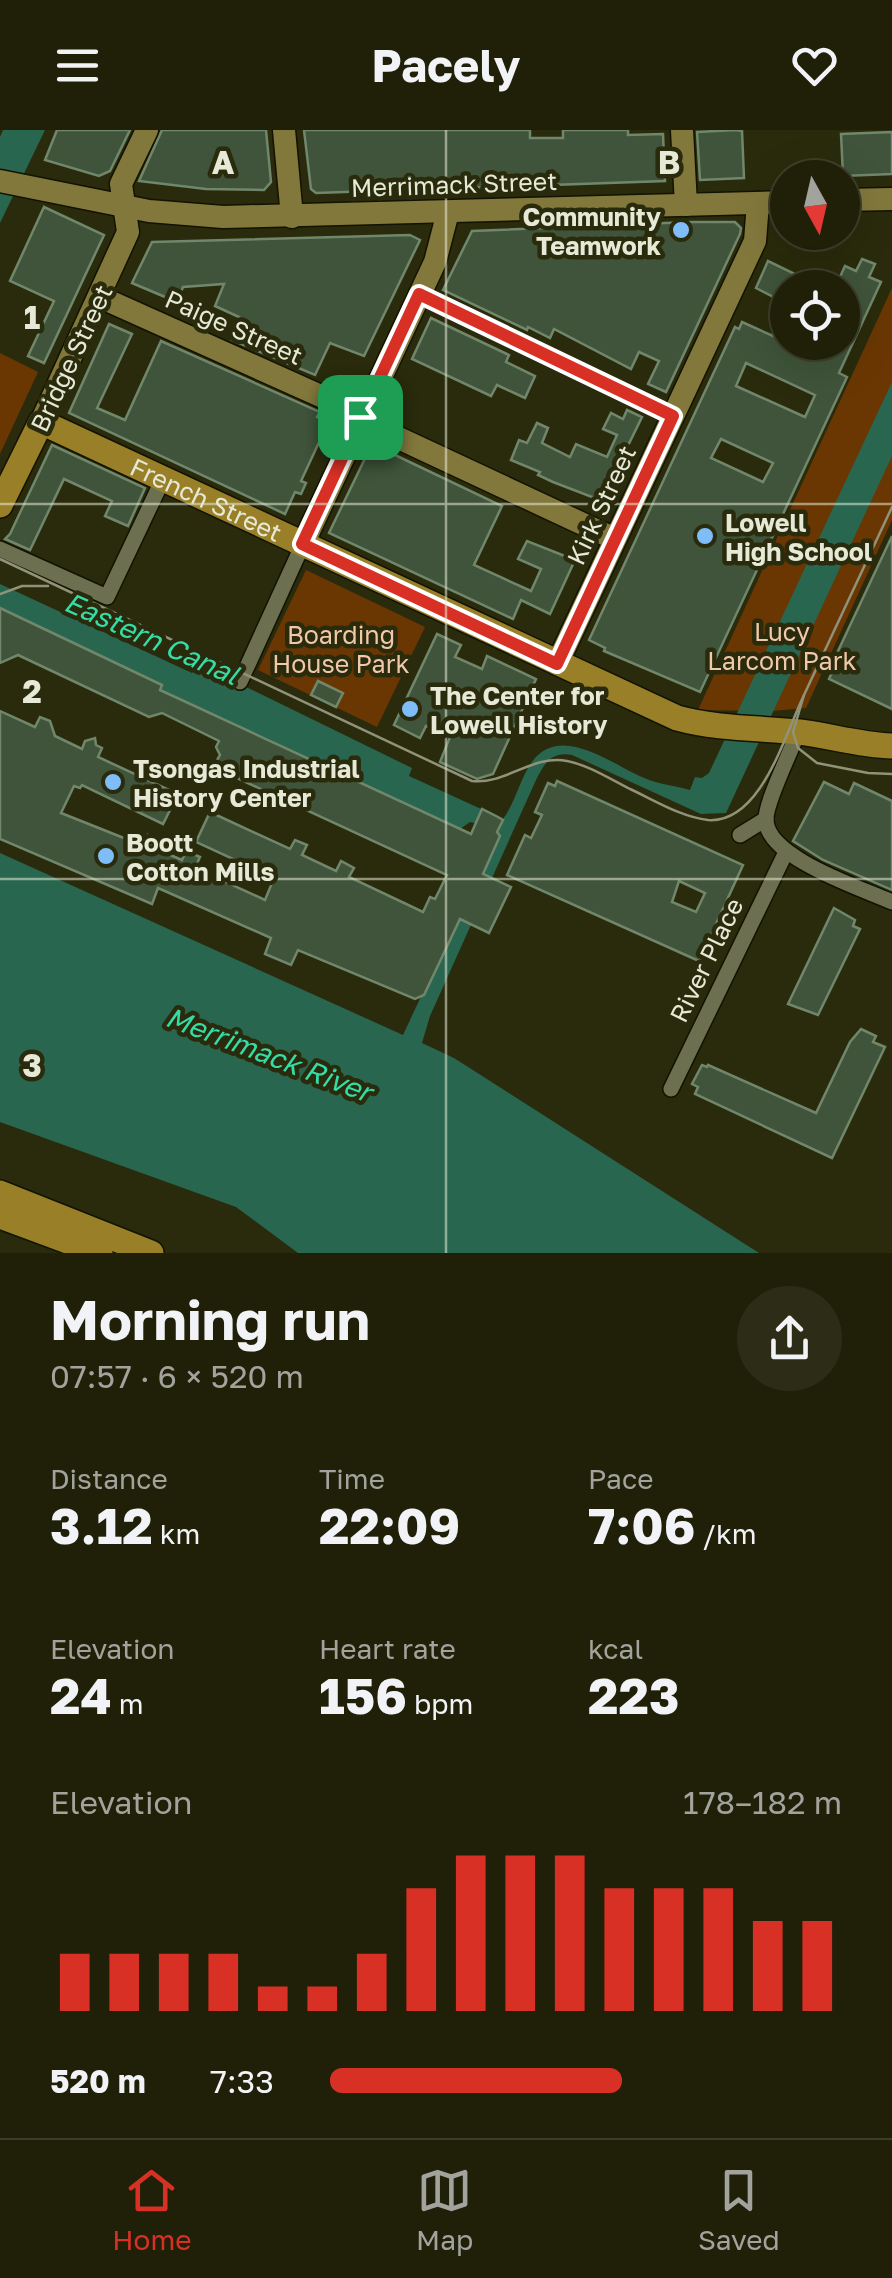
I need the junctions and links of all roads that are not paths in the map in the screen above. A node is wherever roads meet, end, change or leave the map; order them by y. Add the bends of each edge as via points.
1 (147, 130) edge
2 (284, 130) edge
3 (682, 130) edge
4 (0, 180) edge
5 (892, 199) edge
6 (860, 200) edge
7 (758, 203) junction
8 (770, 203) edge
9 (686, 205) junction
10 (124, 207) junction
11 (448, 212) junction
12 (292, 217) junction
13 (419, 294) junction
14 (100, 297) junction
15 (673, 416) junction
16 (360, 417) junction
17 (41, 422) junction
18 (163, 479) junction
19 (0, 506) edge
20 (615, 539) junction
21 (302, 544) junction
22 (0, 549) edge
23 (557, 664) junction
24 (240, 682) dead end
25 (892, 729) edge
26 (809, 734) junction
27 (892, 746) edge
28 (766, 819) junction
29 (740, 836) dead end
30 (786, 852) junction
31 (892, 902) edge
32 (671, 1089) dead end
33 (0, 1193) edge
34 (0, 1216) edge
35 (100, 1253) edge
36 (151, 1253) edge

1 - 10 street, Bridge Street via 121,184
2 - 12 street
3 - 9 street
4 - 10 street, Merrimack Street
5 - 6 street
7 - 8 street, Merrimack Street
7 - 9 street, Merrimack Street
7 - 15 street, Kirk Street via 754,241
9 - 11 street, Merrimack Street
10 - 12 street, Merrimack Street
10 - 14 street, Bridge Street via 128,232
11 - 12 street, Merrimack Street
11 - 13 street
13 - 15 street
13 - 16 street
14 - 16 street, Paige Street
14 - 17 street, Bridge Street
15 - 20 street, Kirk Street
16 - 20 street, Paige Street
16 - 21 street
17 - 18 main road, French Street
17 - 19 main road, Bridge Street
18 - 21 main road, French Street
18 - 22 street via 107,597
20 - 23 street, Kirk Street
21 - 23 main road, French Street
21 - 24 street
23 - 26 main road, French Street via 676,718
25 - 26 main road
26 - 27 main road
26 - 28 street
28 - 29 street
28 - 30 street via 772,840
30 - 31 street
30 - 32 street, River Place
33 - 36 main road
34 - 35 main road

